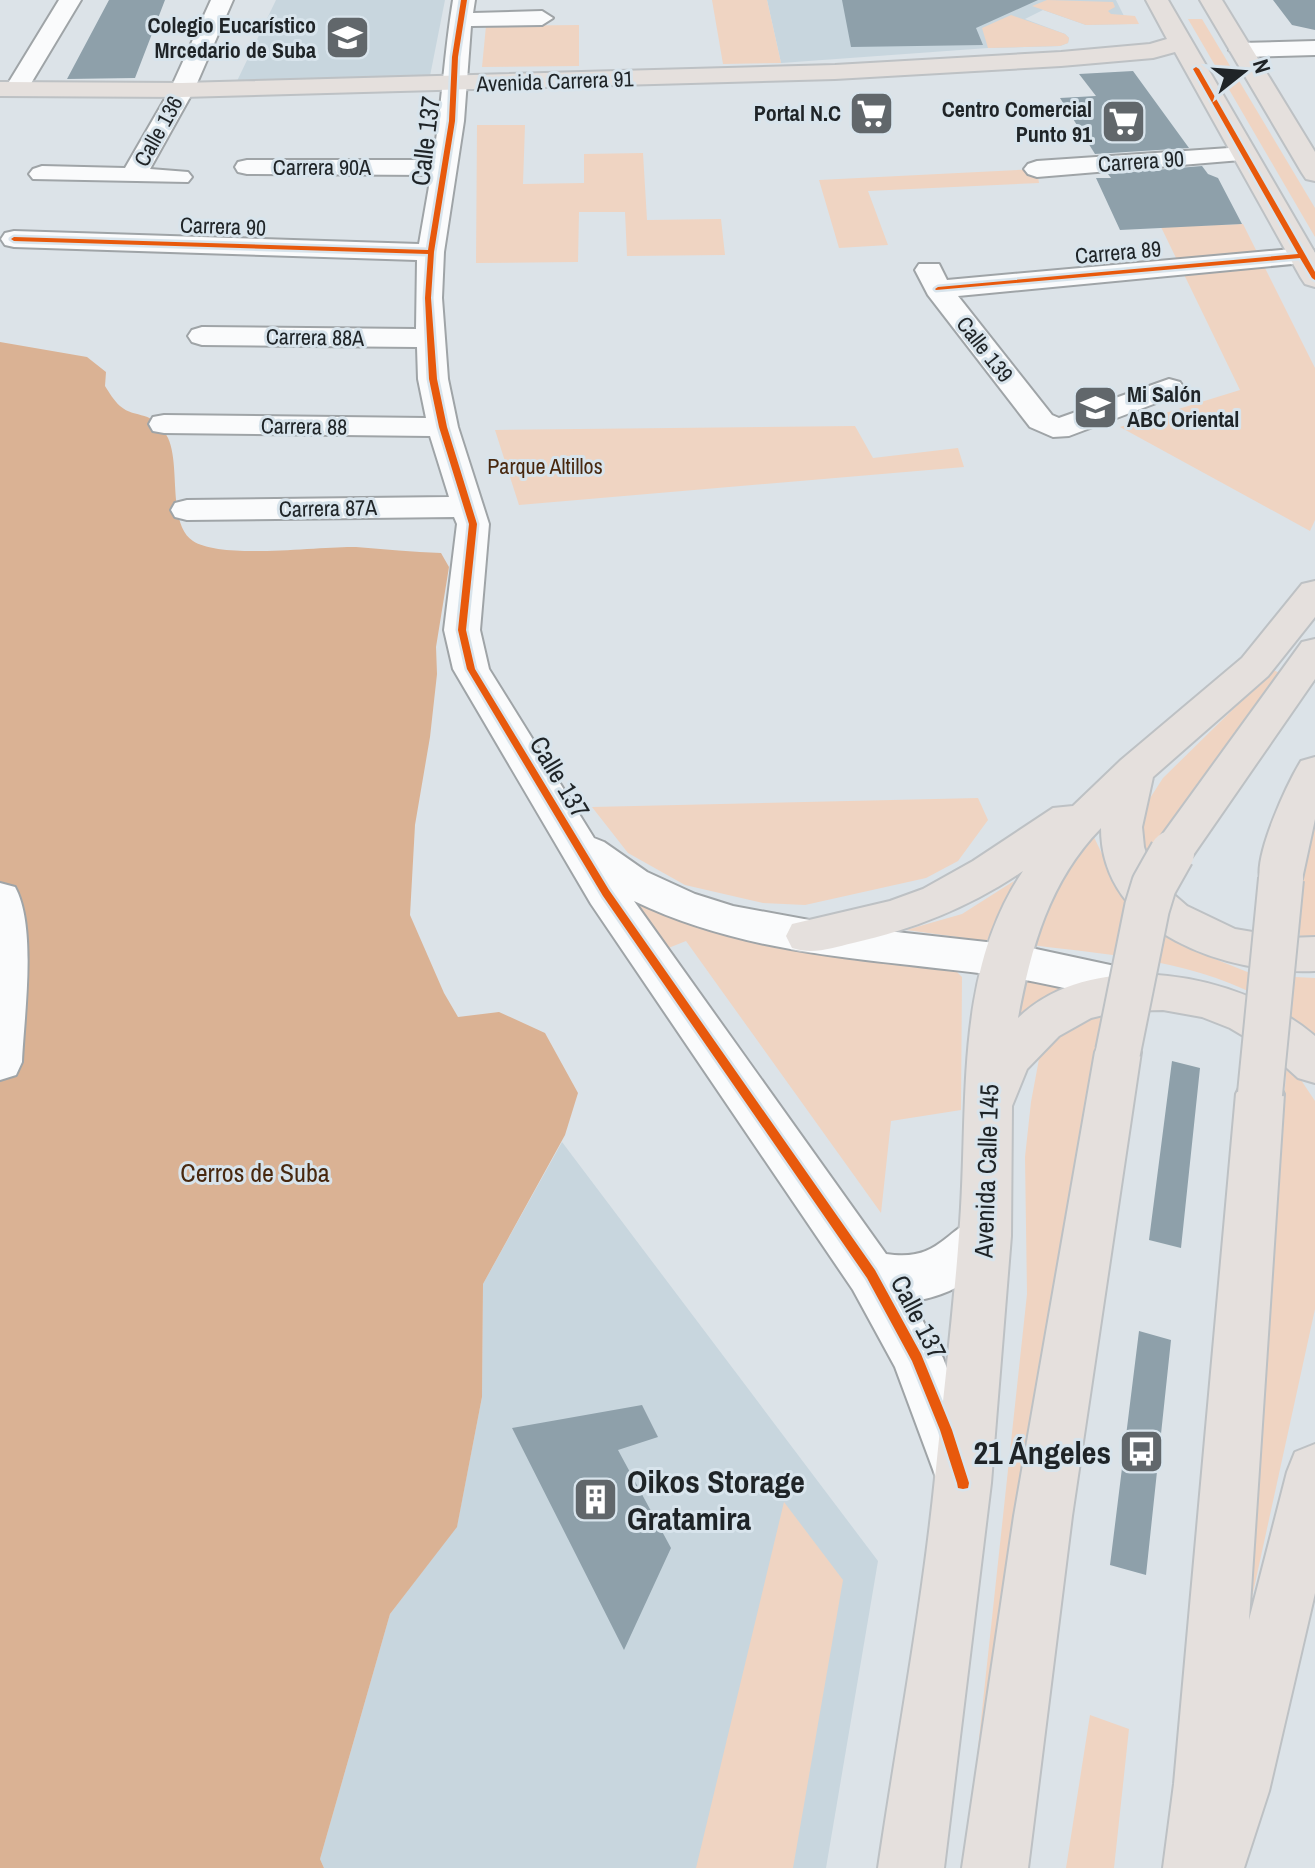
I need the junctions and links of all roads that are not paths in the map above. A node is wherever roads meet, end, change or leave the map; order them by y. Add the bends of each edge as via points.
1 (70, 0) edge
2 (222, 0) edge
3 (1157, 0) edge
4 (1211, 0) edge
5 (463, 10) edge
6 (542, 18) dead end
7 (1181, 42) junction
8 (1315, 48) edge
9 (1240, 50) junction
10 (1061, 59) junction
11 (1196, 69) junction
12 (453, 84) junction
13 (8, 90) edge
14 (182, 90) junction
15 (1244, 154) junction
16 (1311, 161) edge
17 (247, 167) dead end
18 (445, 168) junction
19 (1037, 169) dead end
20 (42, 174) dead end
21 (134, 175) junction
22 (179, 177) dead end
23 (14, 239) dead end
24 (431, 252) junction
25 (1309, 267) edge
26 (932, 276) joint
27 (202, 336) dead end
28 (428, 338) junction
29 (1169, 388) dead end
30 (164, 424) dead end
31 (443, 427) junction
32 (468, 507) junction
33 (187, 510) dead end
34 (1315, 592) edge
35 (1315, 651) edge
36 (1315, 771) edge
37 (1126, 778) junction
38 (562, 822) junction
39 (0, 898) edge
40 (808, 936) junction
41 (1315, 954) edge
42 (1006, 960) junction
43 (1154, 992) junction
44 (0, 1062) edge
45 (1315, 1064) edge
46 (989, 1159) junction
47 (985, 1236) junction
48 (871, 1274) junction
49 (1315, 1472) edge
50 (963, 1483) junction
51 (911, 1868) edge
52 (995, 1868) edge
53 (1196, 1868) edge
54 (1214, 1868) edge

1 - 13 street
2 - 14 street, Calle 136
3 - 7 main road
4 - 9 main road
5 - 6 street
5 - 12 street, Calle 137
7 - 10 main road, Avenida Carrera 91 via 1153,51
7 - 11 main road
8 - 9 street
9 - 16 main road
10 - 11 main road, Avenida Carrera 91 via 1156,59
10 - 12 main road, Avenida Carrera 91 via 822,73
11 - 15 main road
12 - 14 main road, Avenida Carrera 91
12 - 18 street, Calle 137
13 - 14 main road, Avenida Carrera 91
14 - 21 street, Calle 136
15 - 19 street, Carrera 90
15 - 25 main road
17 - 18 street, Carrera 90A
18 - 24 street, Calle 137
20 - 21 street
21 - 22 street
23 - 24 street, Carrera 90
24 - 28 street, Calle 137
25 - 26 street, Carrera 89
26 - 29 street, Calle 139 via 1041,421 1053,428 1069,427
27 - 28 street, Carrera 88A
28 - 31 street, Calle 137
30 - 31 street, Carrera 88
31 - 32 street, Calle 137
32 - 33 street, Carrera 87A
32 - 38 street, Calle 137 via 473,541 462,630 471,669
34 - 37 main road, Avenida Calle 145 via 1255,667
35 - 52 main road, bridge via 1172,853 1147,908 1118,1052 1043,1516
36 - 53 main road, bridge via 1288,837 1281,879
37 - 40 main road via 1027,849 937,901
37 - 41 main road via 1121,831 1129,868 1166,913 1222,943 1256,953
37 - 42 main road, Avenida Calle 145 via 1069,835 1031,893
38 - 40 street, Calle 137 via 614,873 652,893 746,925
38 - 48 street, Calle 137
39 - 44 street via 6,929
40 - 42 street, Calle 137
42 - 43 street, Calle 137
42 - 46 main road, Avenida Calle 145 via 988,1087
43 - 45 main road via 1197,998 1239,1012 1277,1033
43 - 46 main road via 1114,993 1072,1004 1037,1025 1009,1056 995,1094
46 - 47 main road, Avenida Calle 145
47 - 48 street, Calle 137 via 940,1273 899,1280
47 - 50 main road, Avenida Calle 145
48 - 50 street, Calle 137 via 917,1358
49 - 54 main road
50 - 51 main road, Avenida Calle 145

